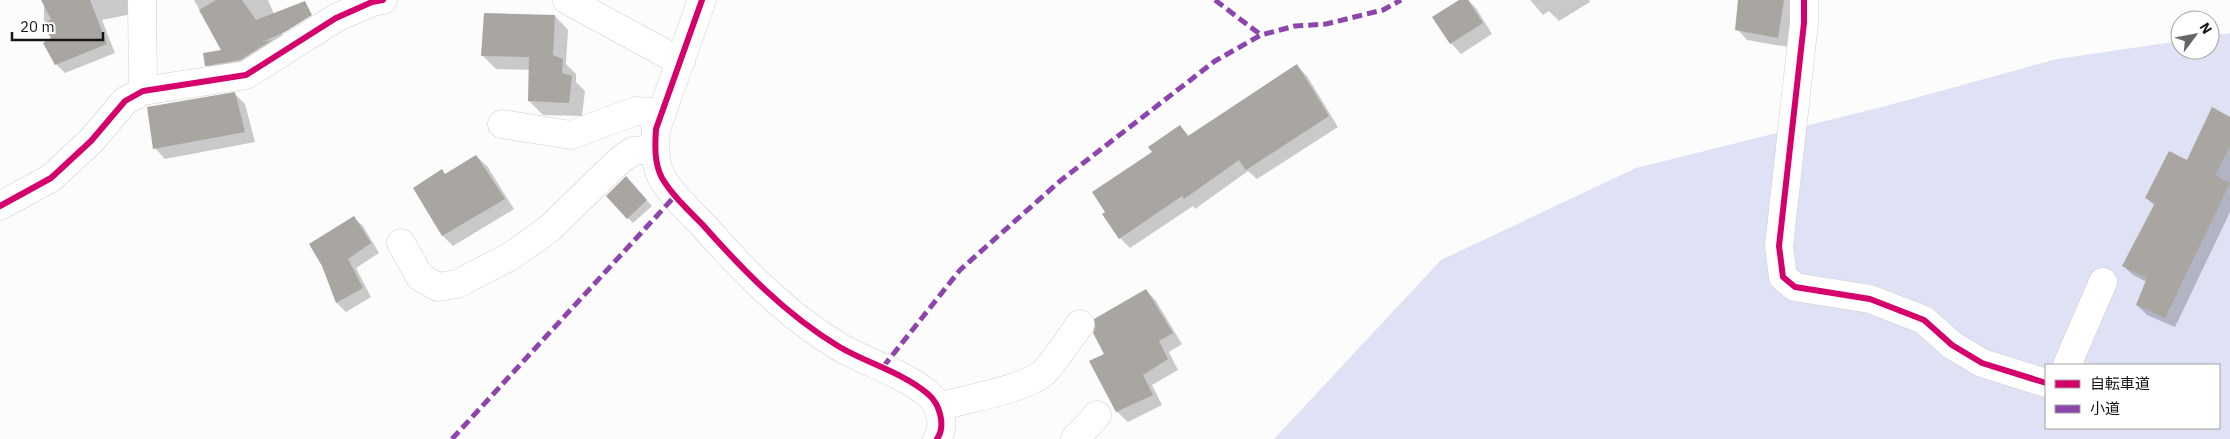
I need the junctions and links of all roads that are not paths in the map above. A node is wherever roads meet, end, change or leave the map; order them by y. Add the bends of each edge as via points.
1 (142, 0) edge
2 (383, 0) edge
3 (567, 0) edge
4 (702, 0) edge
5 (1804, 0) edge
6 (681, 62) junction
7 (143, 91) junction
8 (662, 112) junction
9 (502, 124) dead end
10 (654, 149) junction
11 (0, 206) edge
12 (400, 243) dead end
13 (2103, 282) dead end
14 (1080, 324) dead end
15 (2068, 364) edge
16 (2045, 384) edge
17 (939, 407) junction
18 (1097, 415) dead end
19 (941, 438) edge
20 (1075, 439) edge

1 - 7 street
2 - 7 street via 336,18 246,75
3 - 6 street
4 - 6 street
5 - 16 street via 1779,246 1782,277 1795,287 1870,299 1924,320 1952,345 1982,362
6 - 8 street
7 - 11 street via 125,101 91,141 51,178
8 - 9 street via 636,111 571,135
8 - 10 street
10 - 12 street via 634,151 620,160 549,229 511,256 458,284 438,287 420,277
10 - 17 street via 662,177 676,196 746,273 792,313 838,346 883,367 928,394
13 - 15 street
14 - 17 street via 1042,374 1013,389 965,398
17 - 19 street
18 - 20 street

